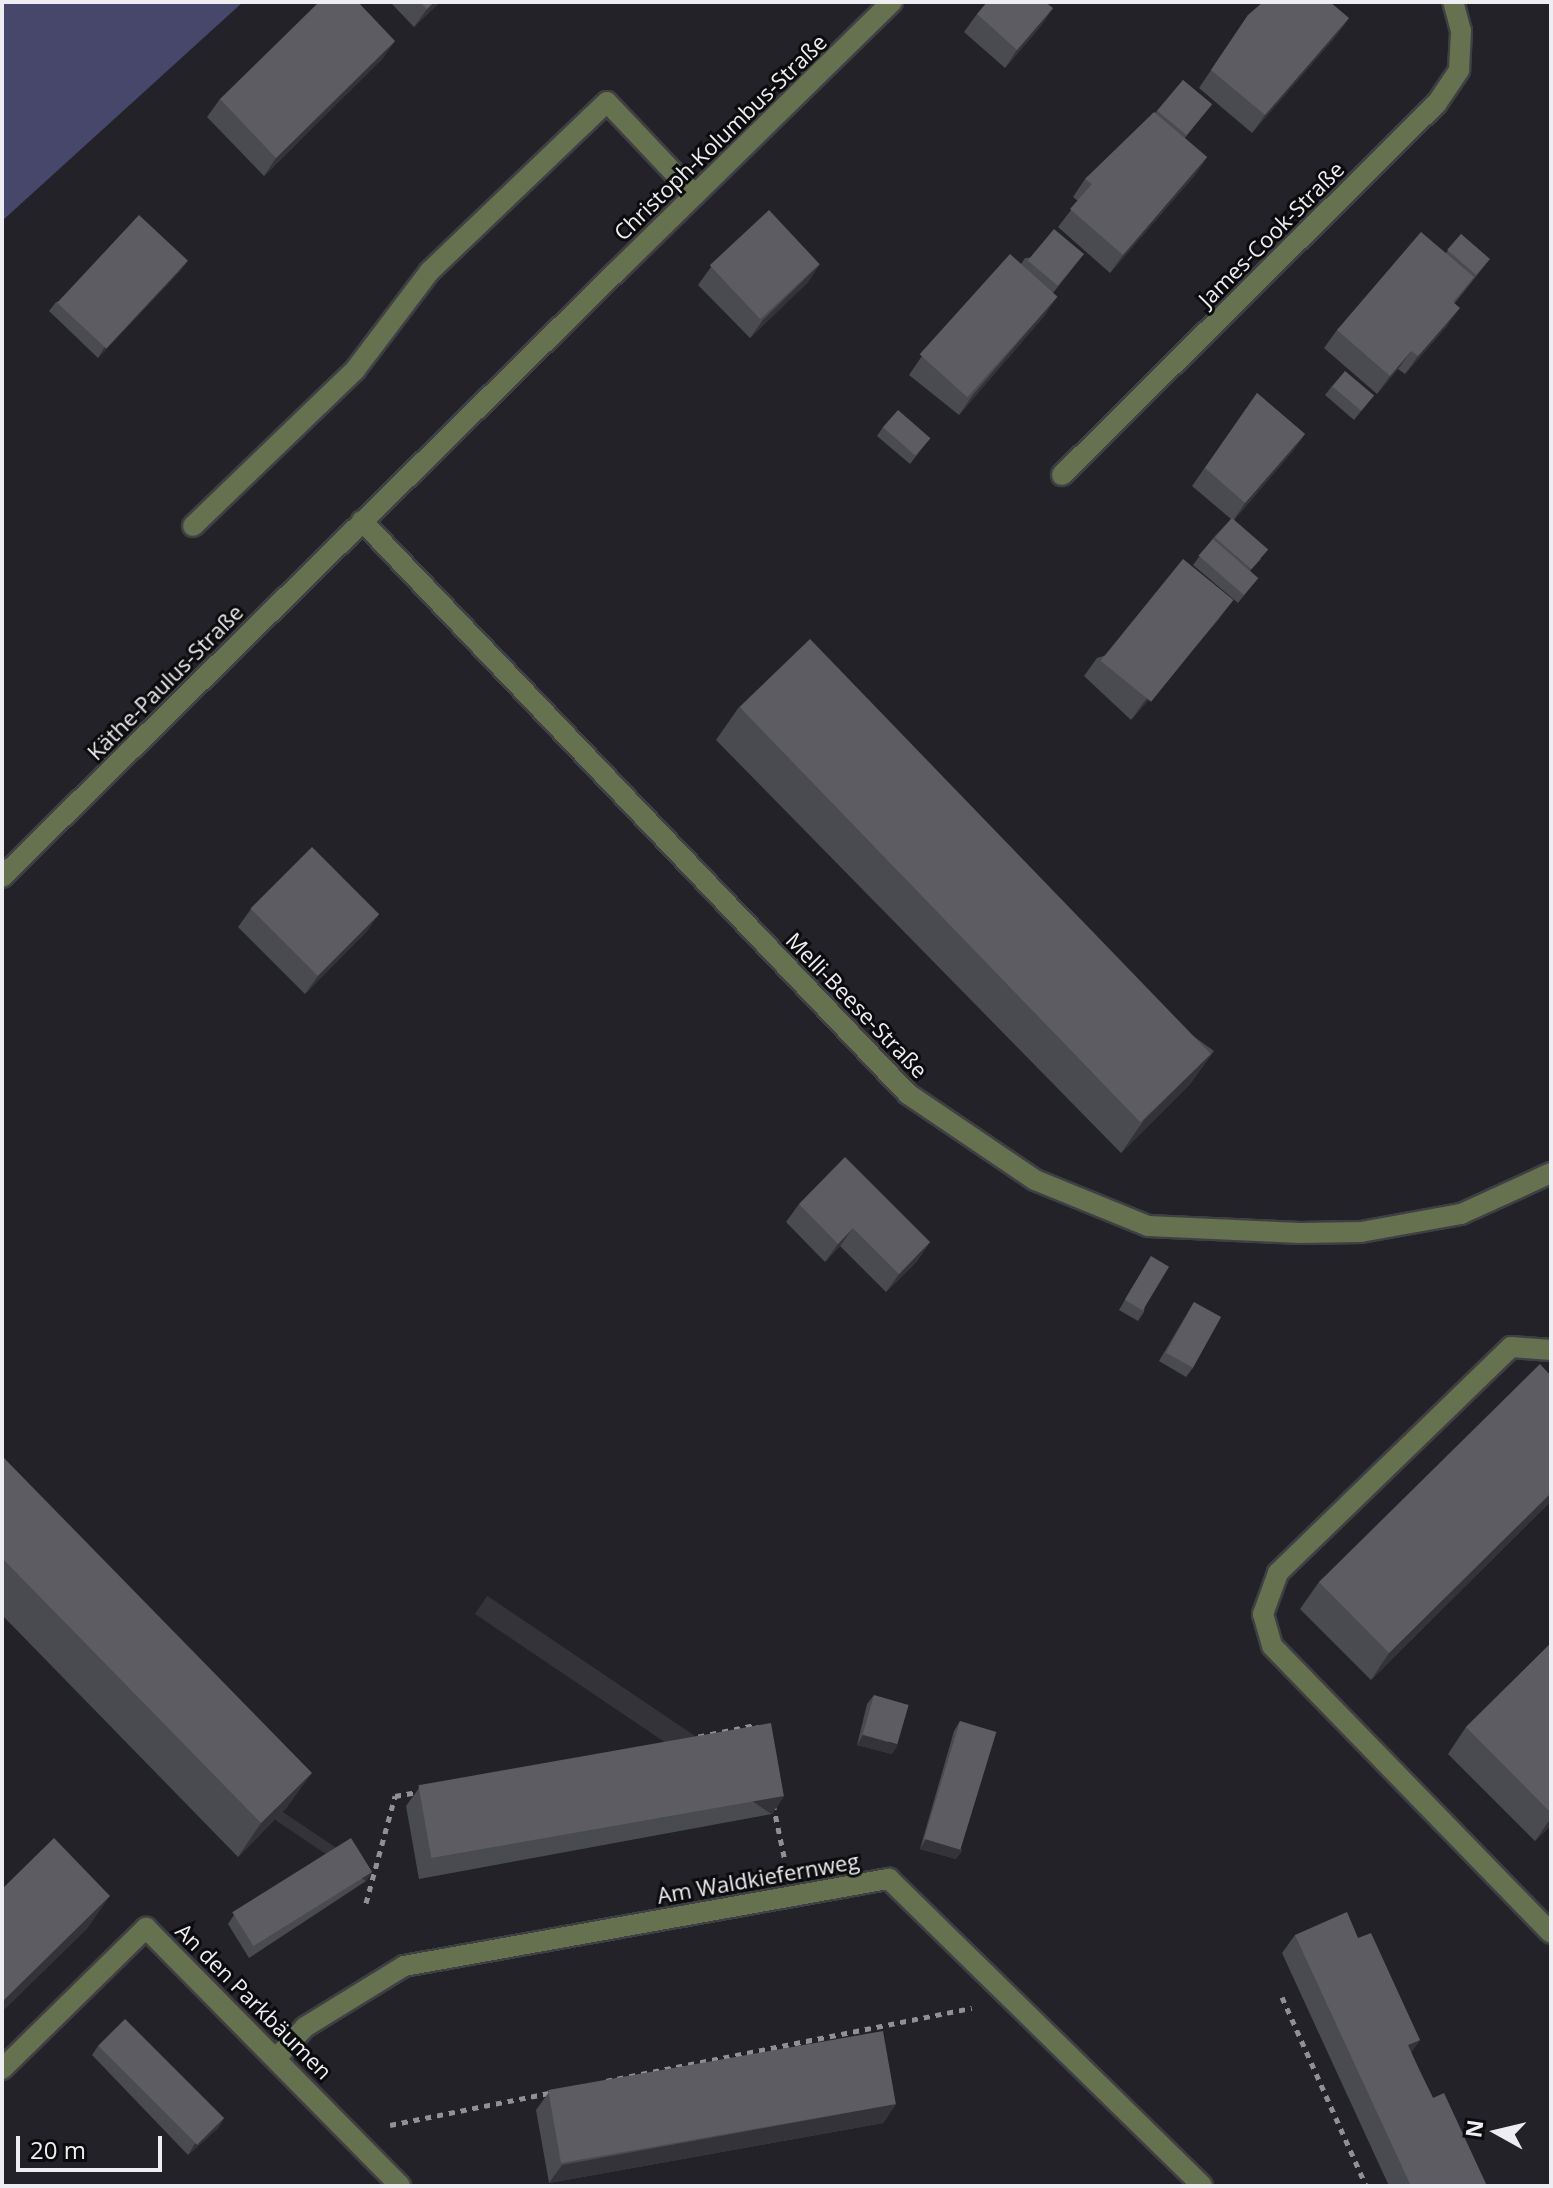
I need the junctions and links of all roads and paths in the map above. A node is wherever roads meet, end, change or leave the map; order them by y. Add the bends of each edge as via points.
1 (892, 2) edge
2 (1453, 2) edge
3 (695, 195) junction
4 (1062, 475) dead end
5 (362, 521) junction
6 (193, 526) dead end
7 (2, 877) edge
8 (1551, 1173) edge
9 (1551, 1350) edge
10 (678, 1740) edge
11 (760, 1740) edge
12 (769, 1786) edge
13 (427, 1790) edge
14 (791, 1897) junction
15 (366, 1903) dead end
16 (1551, 1933) edge
17 (1282, 1997) dead end
18 (1013, 2000) junction
19 (279, 2055) junction
20 (2, 2069) edge
21 (593, 2084) edge
22 (563, 2090) edge
23 (351, 2135) junction
24 (400, 2186) edge
25 (1202, 2186) edge
26 (1366, 2186) edge

1 - 3 street, Christoph-Kolumbus-Straße
2 - 4 street, James-Cook-Straße via 1461,31 1459,70 1437,103
3 - 5 street, Christoph-Kolumbus-Straße
3 - 6 street via 607,102 429,272 355,370
5 - 7 street, Käthe-Paulus-Straße
5 - 8 street, Melli-Beese-Straße via 908,1094 1035,1180 1148,1226 1361,1232 1461,1214
9 - 16 street via 1511,1347 1278,1573 1263,1614 1272,1646
10 - 11 path via 756,1725
12 - 14 path
13 - 15 path via 395,1796
14 - 18 street, Am Waldkiefernweg via 889,1879
14 - 19 street, Am Waldkiefernweg via 404,1966 305,2027
17 - 26 path
18 - 21 path
18 - 25 street, Am Waldkiefernweg
19 - 20 street, An den Parkbäumen via 146,1928
19 - 23 street, An den Parkbäumen
22 - 23 path
23 - 24 street, An den Parkbäumen

